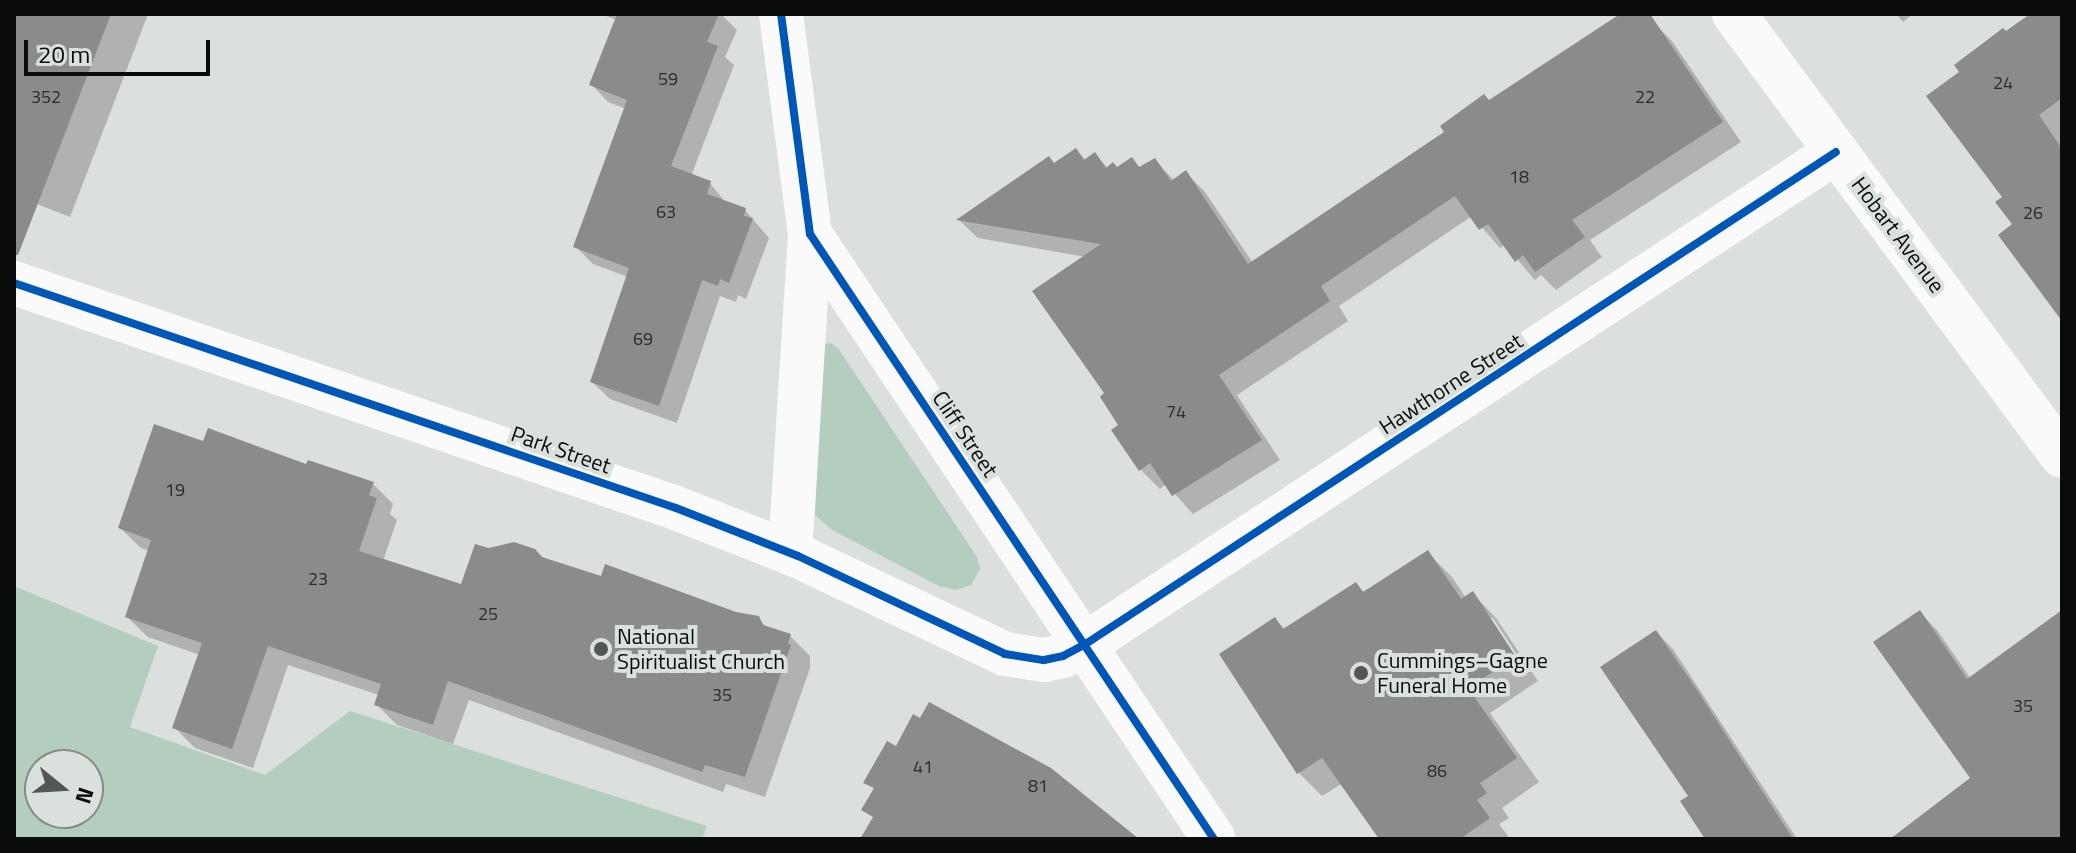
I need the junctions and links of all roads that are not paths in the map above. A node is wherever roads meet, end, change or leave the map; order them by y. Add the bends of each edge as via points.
1 (781, 14) edge
2 (1734, 14) edge
3 (1836, 152) junction
4 (810, 234) junction
5 (14, 283) edge
6 (2062, 456) edge
7 (790, 553) junction
8 (1084, 645) junction
9 (1214, 839) edge

1 - 4 street, Cliff Street
2 - 3 street, Hobart Avenue
3 - 6 street, Hobart Avenue
3 - 8 street, Hawthorne Street
4 - 7 street, Cliff Street
4 - 8 street, Cliff Street
5 - 7 street, Park Street via 676,508
7 - 8 street, Park Street via 1005,654 1044,660
8 - 9 street, Cliff Street

